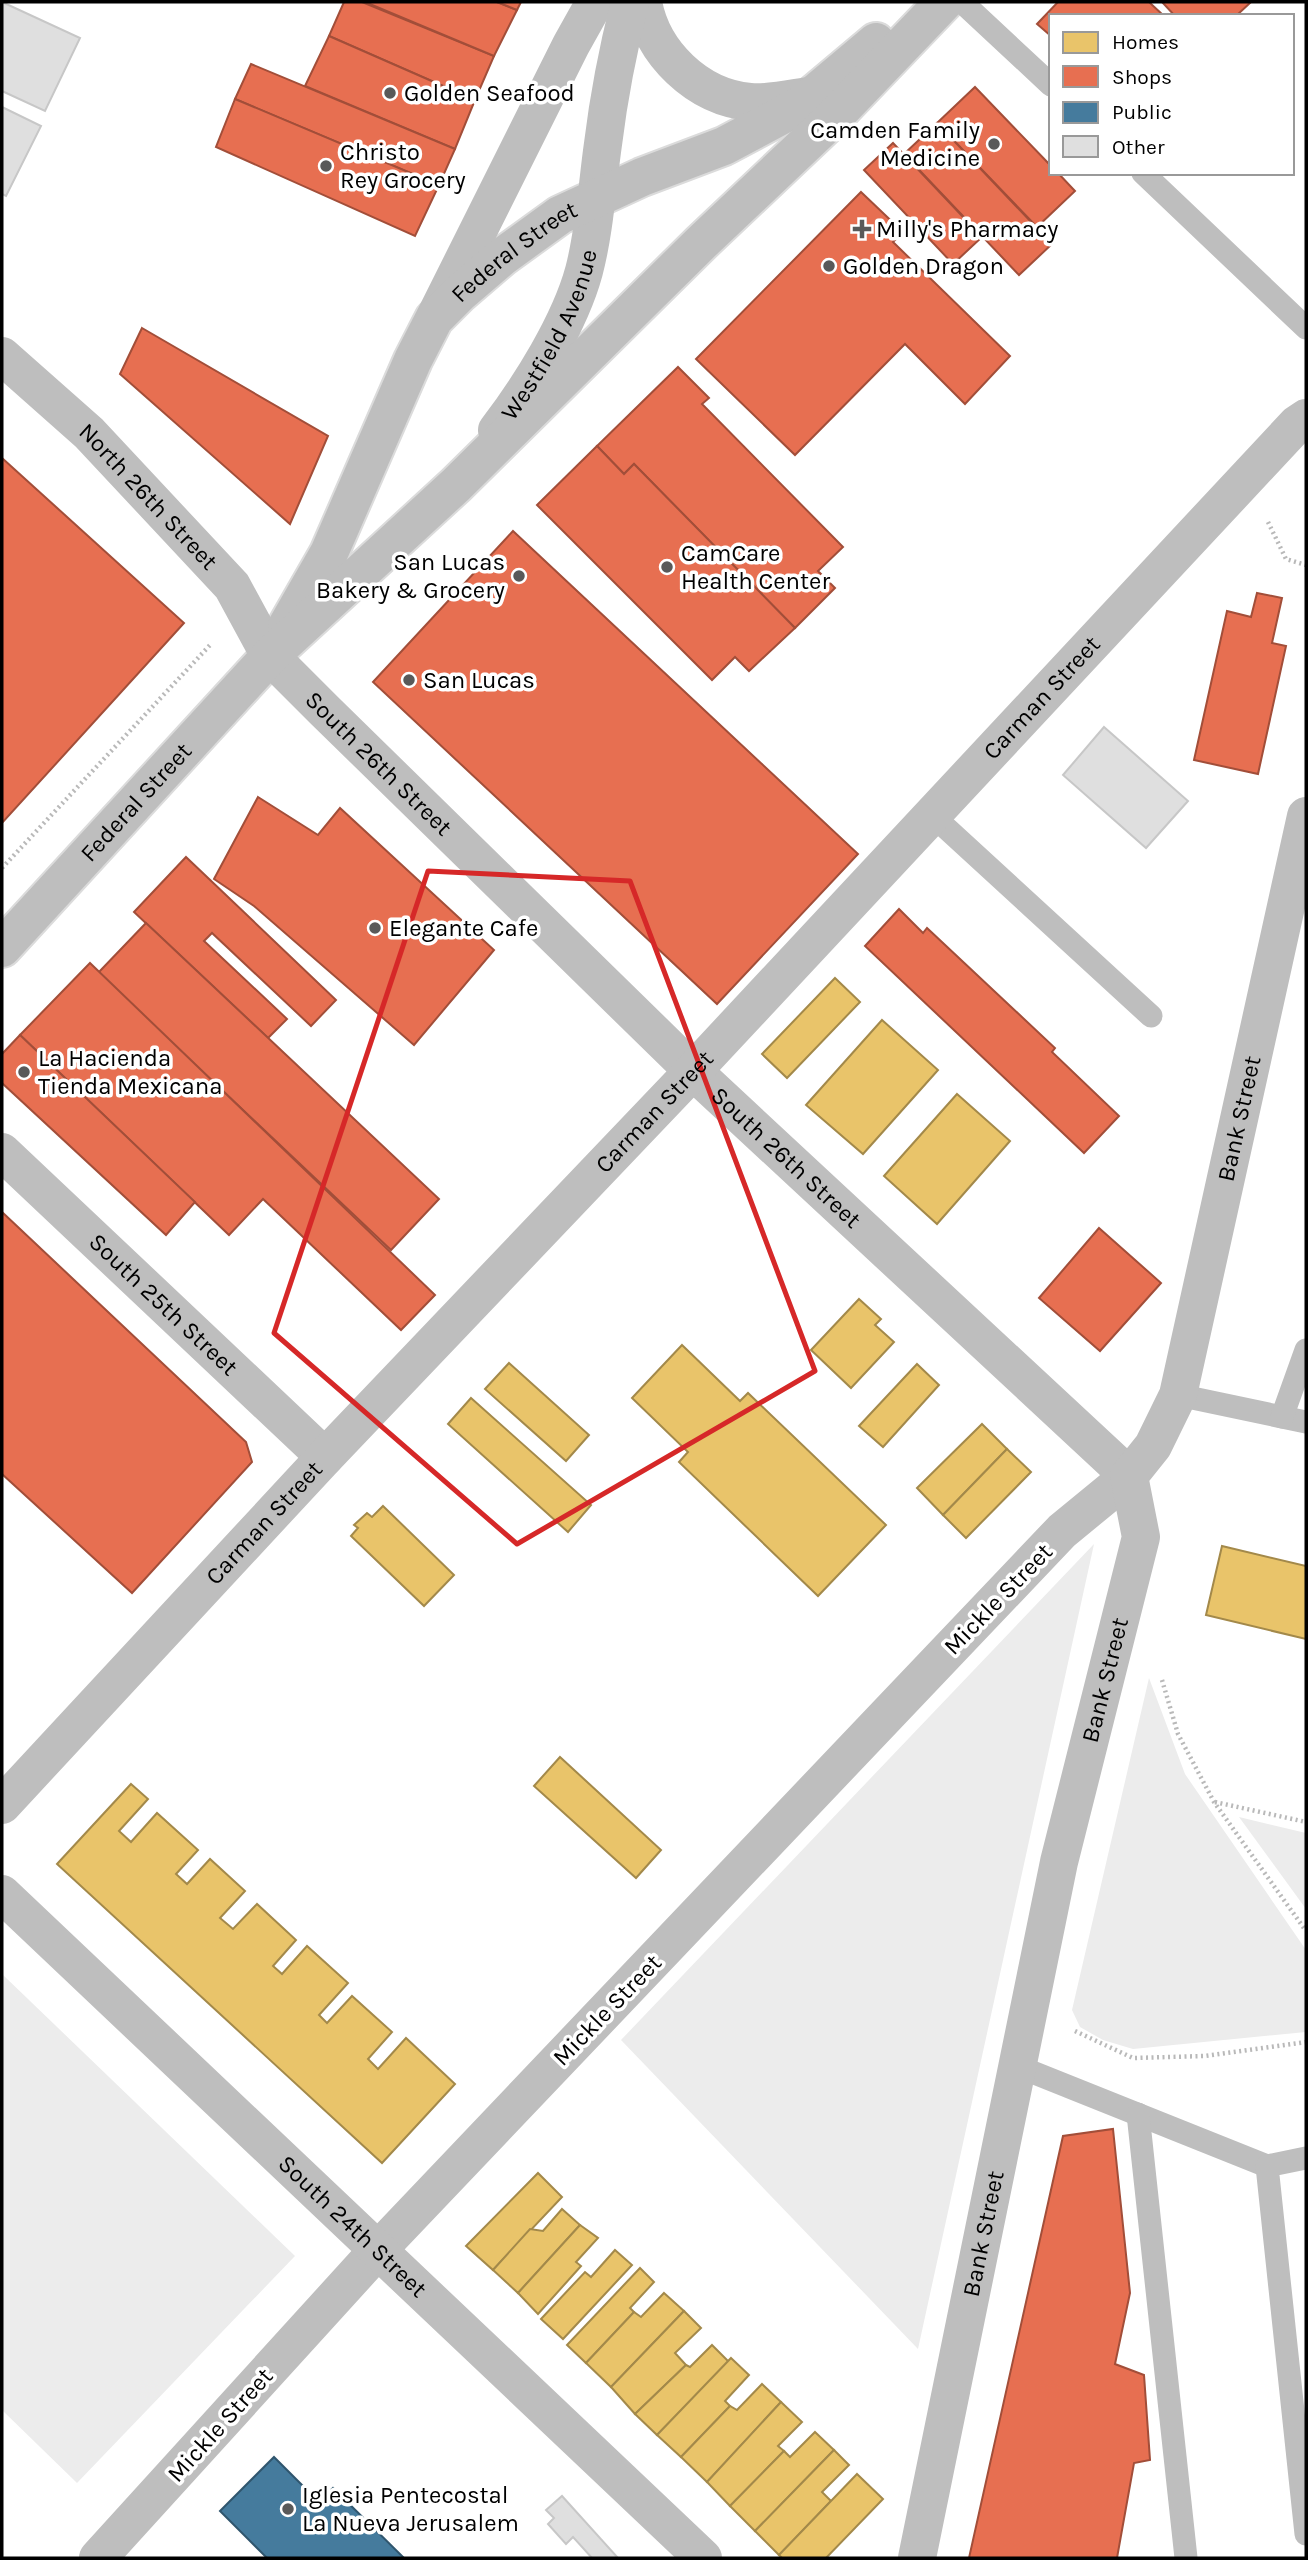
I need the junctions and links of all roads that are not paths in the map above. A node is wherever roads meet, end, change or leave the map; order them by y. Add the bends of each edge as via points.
1 (595, 2) edge
2 (630, 2) edge
3 (643, 2) edge
4 (922, 2) edge
5 (944, 2) edge
6 (962, 2) edge
7 (1049, 83) edge
8 (814, 95) junction
9 (1145, 175) edge
10 (597, 198) junction
11 (434, 318) junction
12 (1306, 328) edge
13 (2, 356) edge
14 (1306, 418) edge
15 (456, 485) junction
16 (270, 656) junction
17 (932, 815) junction
18 (1306, 816) edge
19 (2, 948) edge
20 (1151, 1016) dead end
21 (693, 1071) junction
22 (2, 1152) edge
23 (1306, 1350) edge
24 (1178, 1395) junction
25 (1282, 1417) junction
26 (1306, 1422) edge
27 (325, 1457) junction
28 (1129, 1476) junction
29 (2, 1805) edge
30 (2, 1894) edge
31 (1017, 2066) junction
32 (1138, 2114) junction
33 (1306, 2158) edge
34 (1267, 2166) junction
35 (377, 2251) junction
36 (1306, 2534) edge
37 (98, 2558) edge
38 (703, 2558) edge
39 (918, 2558) edge
40 (1186, 2558) edge

1 - 11 street
2 - 10 street, Westfield Avenue via 615,61
3 - 8 street via 651,32 664,52 705,88 749,102
4 - 8 street, Federal Street
5 - 15 street, Federal Street via 832,120
6 - 7 lane
8 - 10 street, Federal Street via 723,146
9 - 12 lane
10 - 11 street, Federal Street via 561,215 502,257
10 - 15 street, Westfield Avenue via 583,274 566,317 520,401
11 - 16 street, Federal Street via 329,553
13 - 16 street, North 26th Street via 89,433 232,586
14 - 17 street, Carman Street
15 - 16 street, Federal Street
16 - 19 street, Federal Street
16 - 21 street, South 26th Street
17 - 20 lane
17 - 21 street, Carman Street
18 - 24 street, Bank Street
21 - 27 street, Carman Street
21 - 28 street, South 26th Street
22 - 27 street, South 25th Street
23 - 25 lane
24 - 25 lane
24 - 28 street, Bank Street via 1153,1446
25 - 26 lane
27 - 29 street, Carman Street
28 - 31 street, Bank Street via 1141,1537 1059,1862
28 - 35 street, Mickle Street via 1062,1531
30 - 35 street, South 24th Street
31 - 32 lane
31 - 39 street, Bank Street
32 - 34 lane
32 - 40 lane
33 - 34 lane
34 - 36 lane
35 - 37 street, Mickle Street
35 - 38 street, South 24th Street

